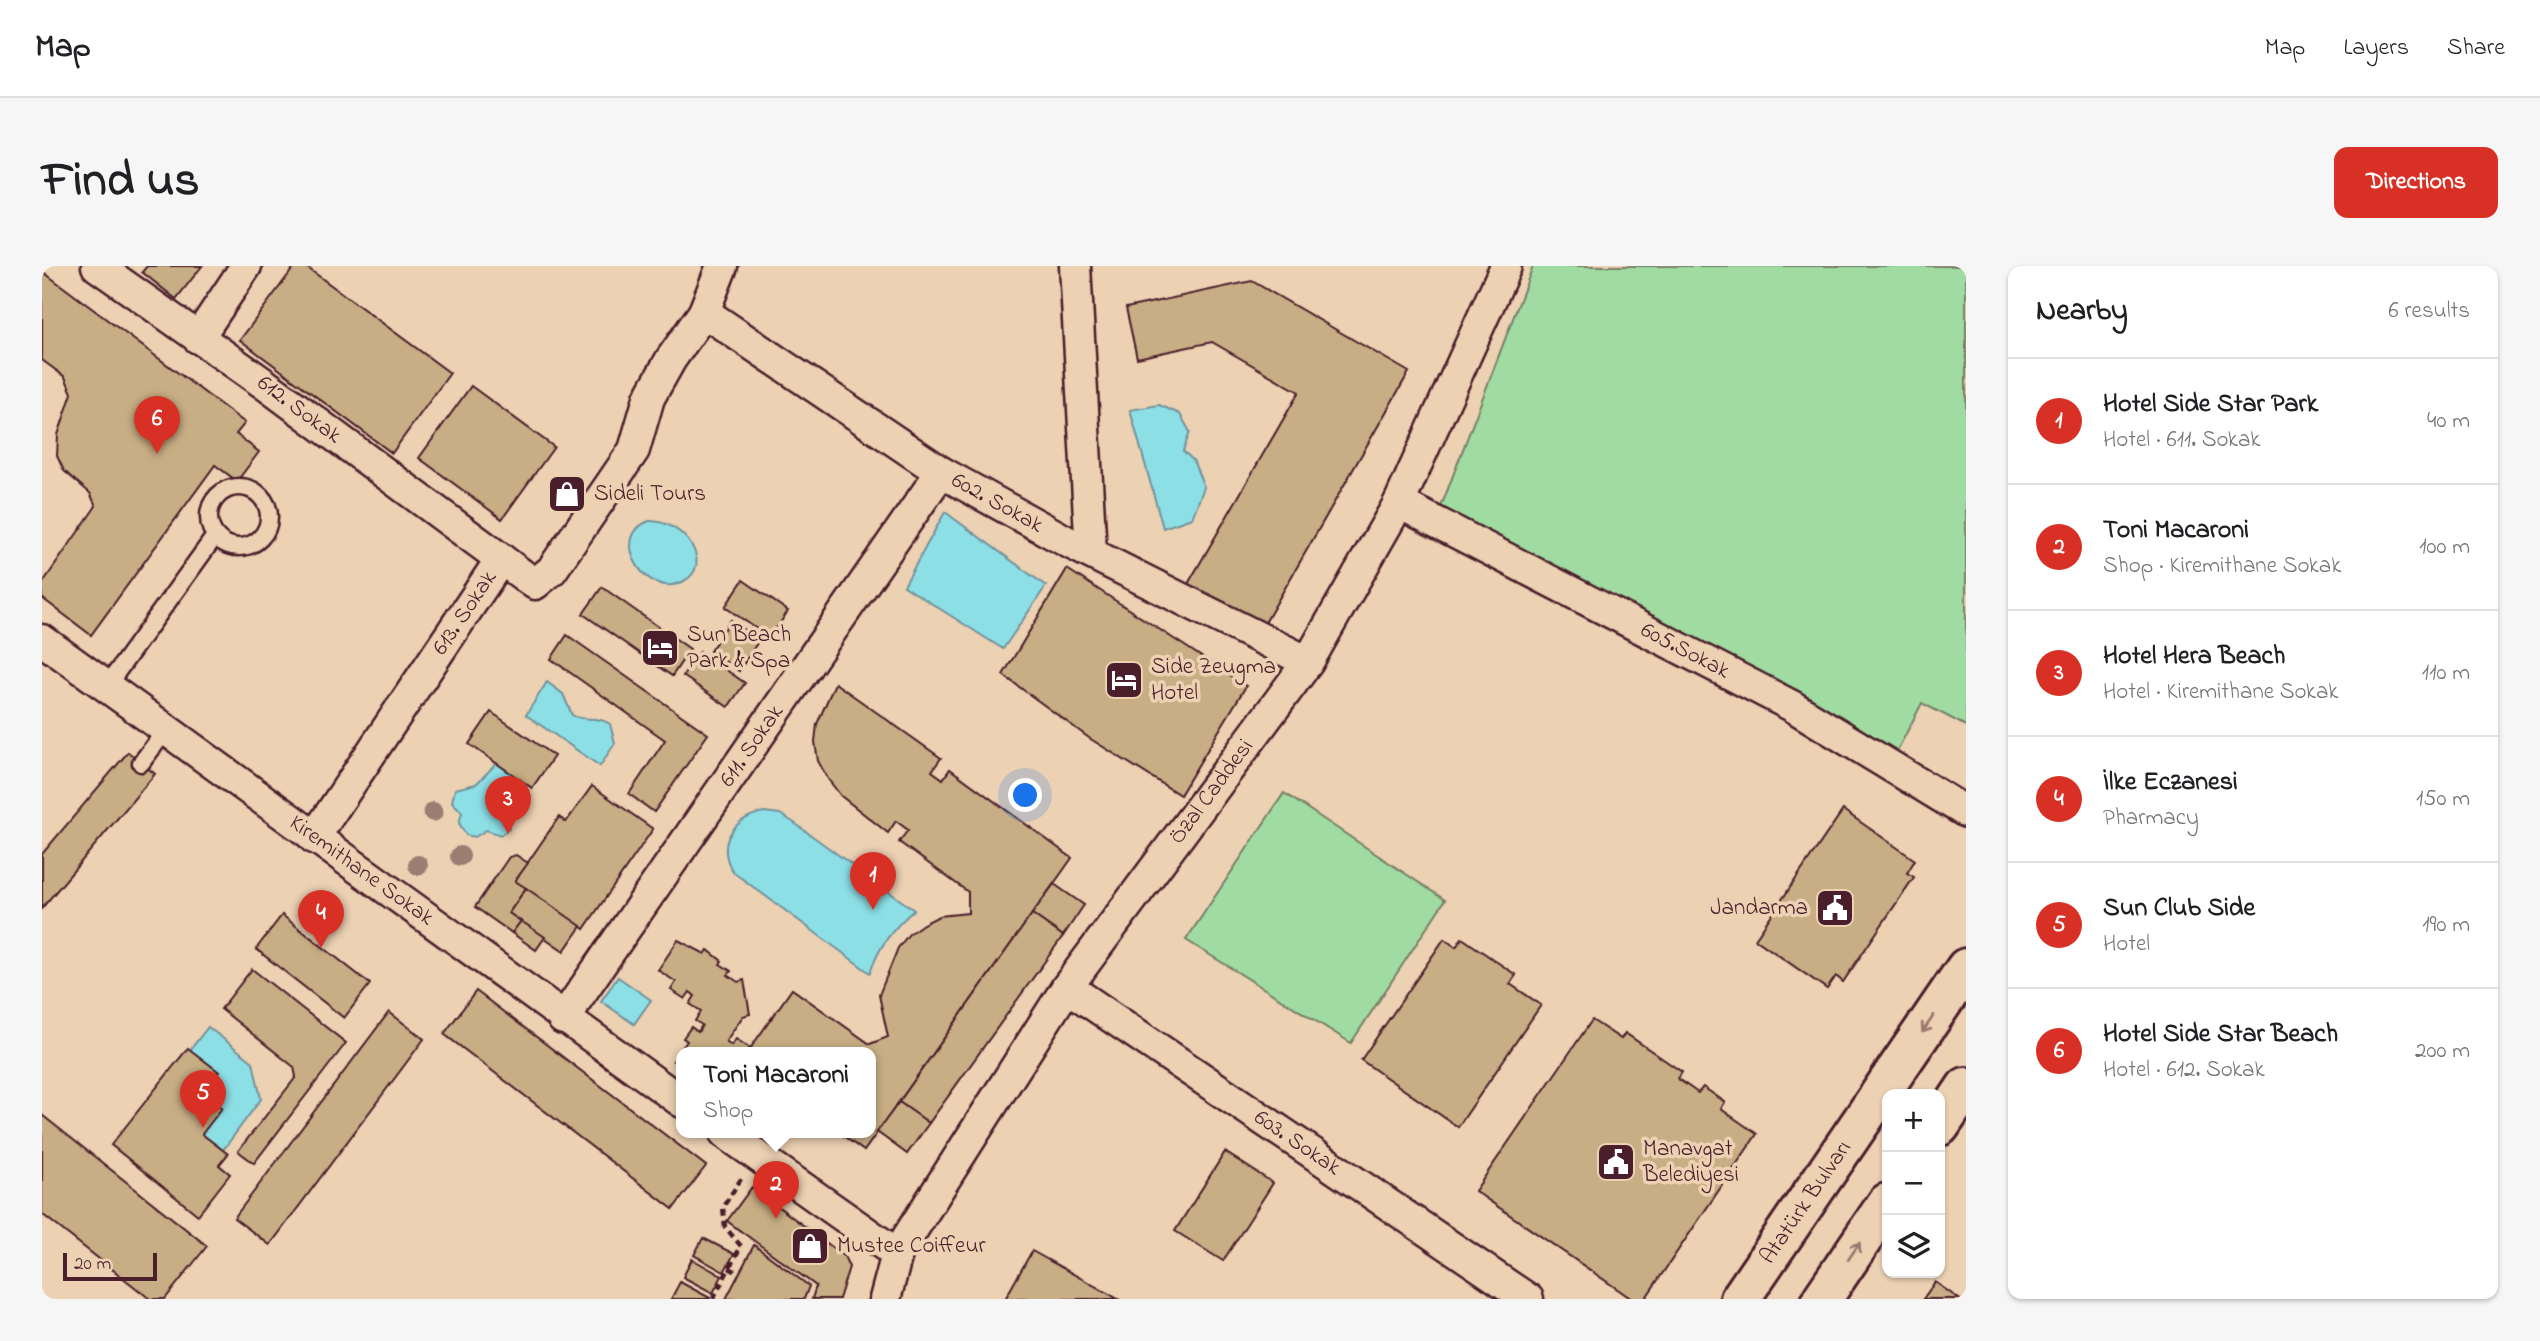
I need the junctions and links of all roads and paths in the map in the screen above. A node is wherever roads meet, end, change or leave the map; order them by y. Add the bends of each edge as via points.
1 (97, 266) edge
2 (246, 266) edge
3 (722, 266) edge
4 (1075, 266) edge
5 (1506, 266) edge
6 (704, 312) junction
7 (198, 338) junction
8 (942, 472) junction
9 (1399, 503) junction
10 (215, 536) dead end
11 (1091, 553) junction
12 (501, 559) junction
13 (42, 640) edge
14 (1308, 662) junction
15 (106, 687) junction
16 (166, 730) junction
17 (141, 763) dead end
18 (1966, 812) edge
19 (314, 838) junction
20 (1966, 968) edge
21 (1067, 987) junction
22 (563, 1019) junction
23 (1966, 1087) edge
24 (676, 1098) edge
25 (1945, 1118) edge
26 (732, 1138) edge
27 (757, 1156) junction
28 (1882, 1210) edge
29 (898, 1254) junction
30 (729, 1268) junction
31 (739, 1273) dead end
32 (713, 1299) edge
33 (885, 1299) edge
34 (1528, 1299) edge
35 (1740, 1299) edge
36 (1822, 1299) edge

1 - 7 street, 612. Sokak
2 - 7 street
3 - 6 street, 613. Sokak
4 - 11 street
5 - 9 street, Özal Caddesi
6 - 8 street, 602. Sokak
6 - 12 street, 613. Sokak via 649,398 634,450 552,570 535,584
7 - 12 street, 612. Sokak
8 - 11 street, 602. Sokak
8 - 22 street, 611. Sokak
9 - 14 street, Özal Caddesi
9 - 18 street, 605.Sokak via 1792,706
10 - 15 lane
11 - 14 street, 602. Sokak
12 - 19 street, 613. Sokak
13 - 15 street, Kiremithane Sokak
14 - 21 street, Özal Caddesi
15 - 16 street, Kiremithane Sokak
16 - 17 lane
16 - 19 street, Kiremithane Sokak
19 - 22 street, Kiremithane Sokak
20 -> 35 main road, Atatürk Bulvarı
21 - 29 street, Özal Caddesi
21 - 34 street, 603. Sokak
22 - 24 street, Kiremithane Sokak
23 - 25 main road
26 - 27 street
27 - 29 street
27 - 30 path via 723,1207 726,1227 741,1246
36 -> 28 main road
29 - 33 street, Özal Caddesi
30 - 31 path
30 - 32 path

